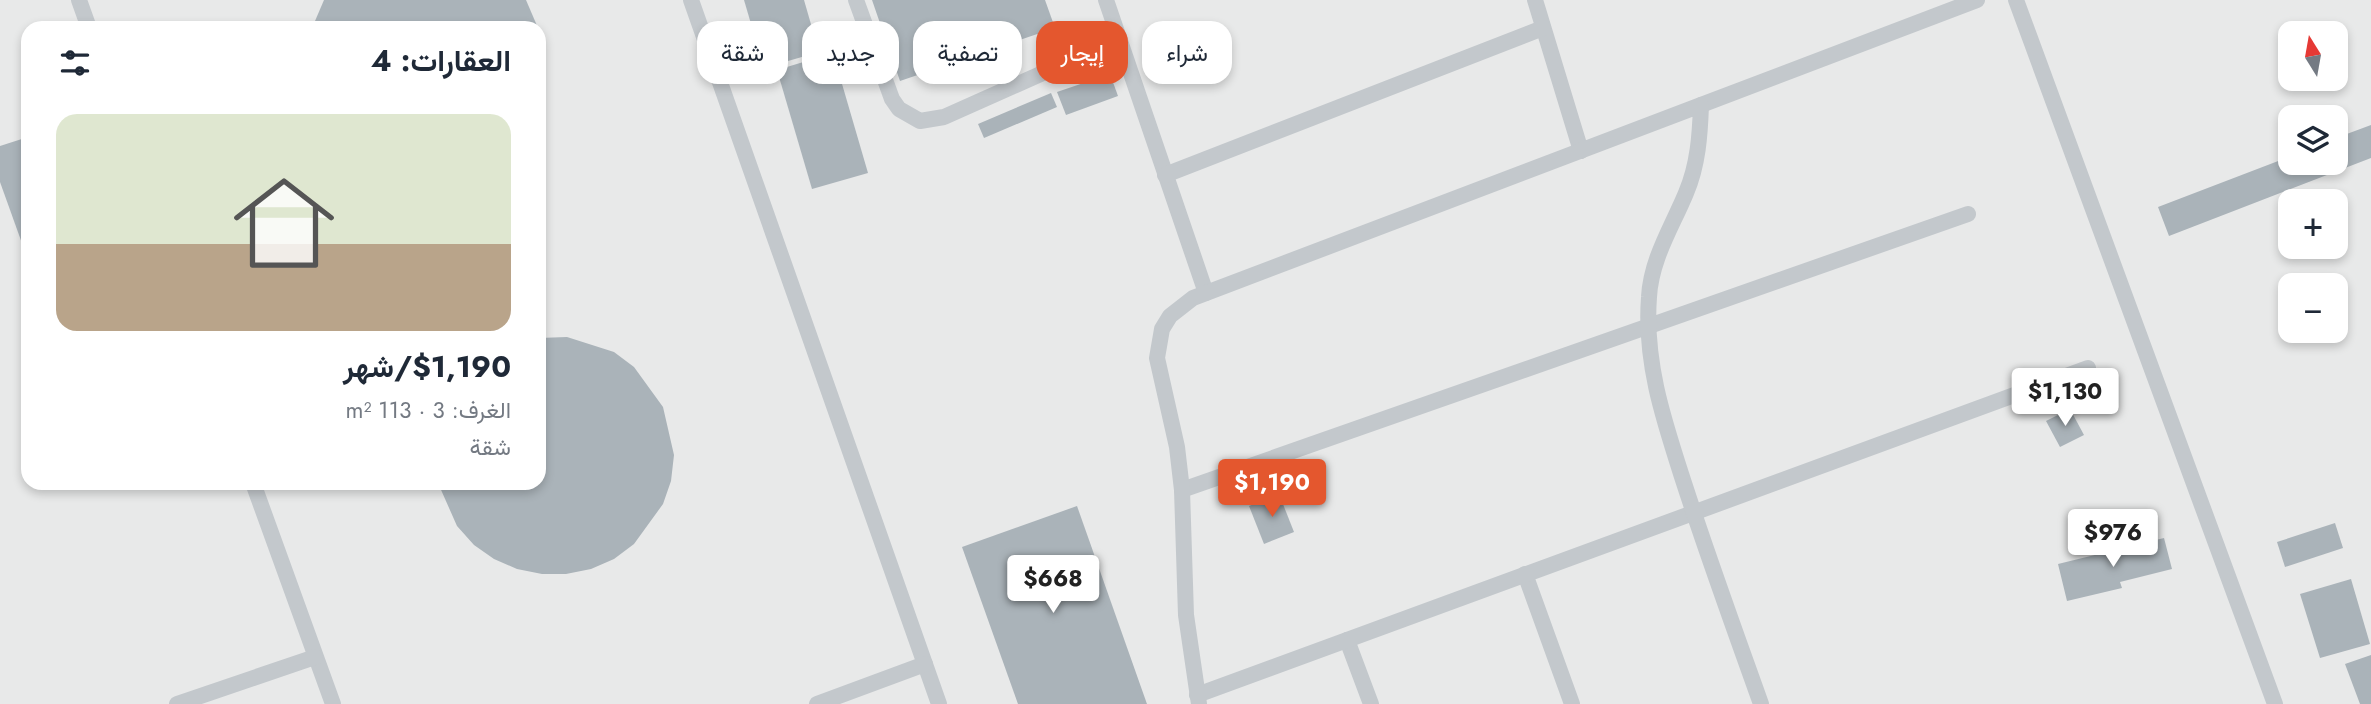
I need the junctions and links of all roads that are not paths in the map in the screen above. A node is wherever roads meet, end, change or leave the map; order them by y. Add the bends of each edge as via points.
1 (79, 0) edge
2 (691, 0) edge
3 (856, 0) edge
4 (1106, 0) edge
5 (1535, 0) edge
6 (1977, 0) edge
7 (2016, 0) edge
8 (86, 21) edge
9 (1113, 21) edge
10 (1543, 28) junction
11 (1128, 66) edge
12 (1036, 76) edge
13 (1701, 105) junction
14 (1581, 151) junction
15 (1165, 175) junction
16 (1968, 214) dead end
17 (1206, 293) junction
18 (1648, 327) junction
19 (2088, 368) dead end
20 (255, 490) edge
21 (1182, 490) junction
22 (1693, 513) junction
23 (1525, 574) junction
24 (1347, 640) junction
25 (315, 657) junction
26 (925, 664) junction
27 (1198, 700) edge
28 (177, 704) edge
29 (333, 704) edge
30 (817, 704) edge
31 (939, 704) edge
32 (1371, 704) edge
33 (1572, 704) edge
34 (1761, 704) edge
35 (2275, 704) edge

1 - 8 lane
2 - 26 lane
3 - 12 lane via 892,99 899,109 920,121 944,117
4 - 9 lane
5 - 10 lane
6 - 13 lane
7 - 35 lane
10 - 14 lane
10 - 15 lane
11 - 15 lane
13 - 14 lane
13 - 18 lane via 1696,163 1653,269
14 - 17 lane
15 - 17 lane
16 - 18 lane
17 - 21 lane via 1170,316 1158,343 1159,373
18 - 21 lane
18 - 22 lane via 1655,391
19 - 22 lane
20 - 25 lane
21 - 27 lane via 1186,615
22 - 23 lane
22 - 34 lane
23 - 24 lane
23 - 33 lane
24 - 27 lane
24 - 32 lane
25 - 28 lane
25 - 29 lane
26 - 30 lane
26 - 31 lane

